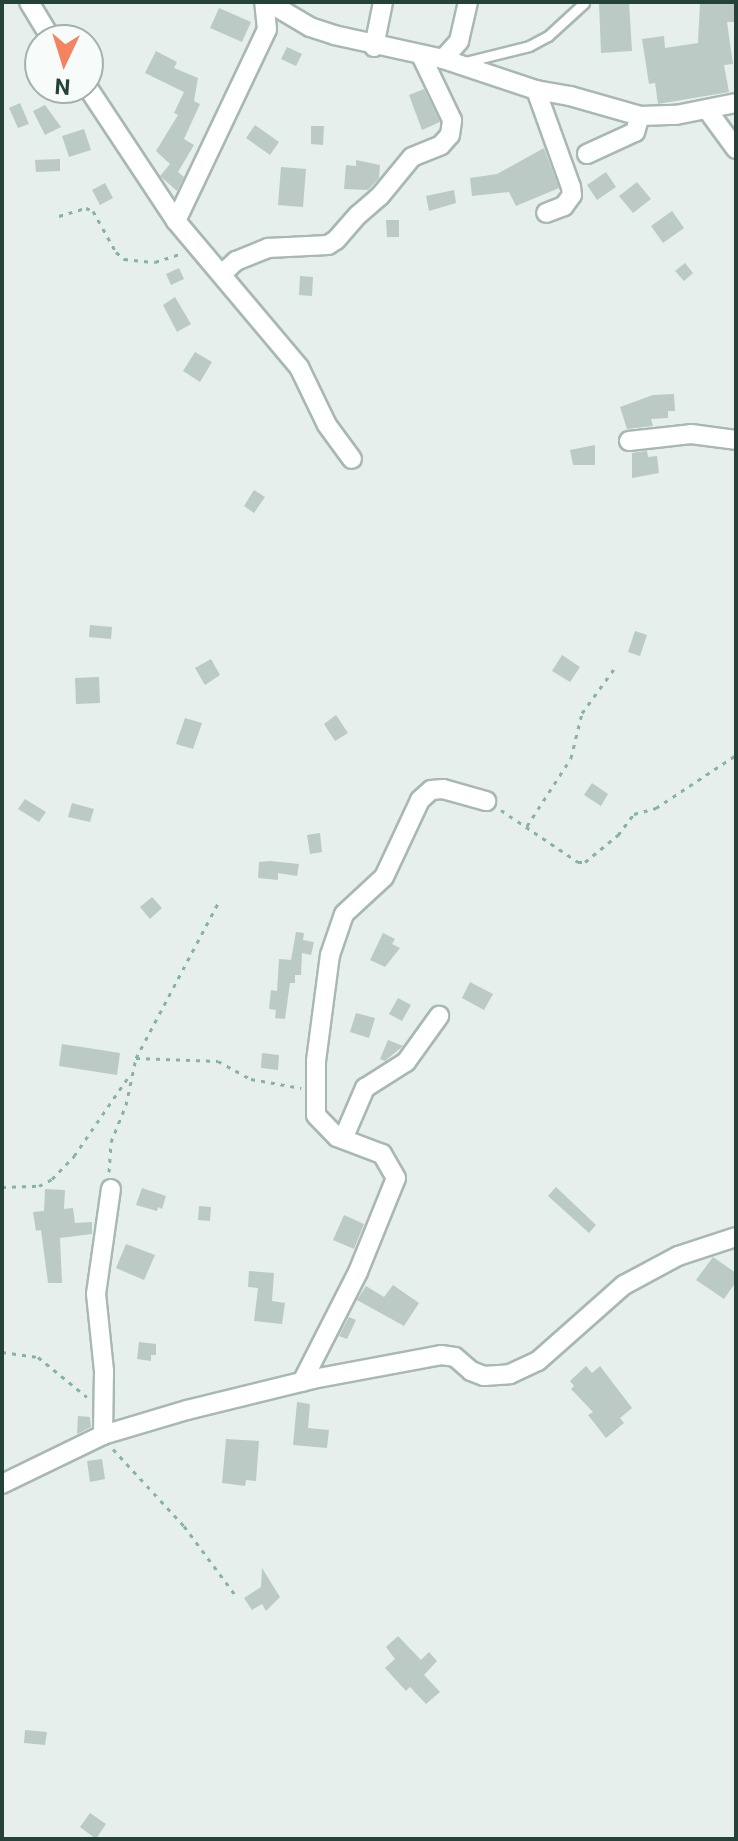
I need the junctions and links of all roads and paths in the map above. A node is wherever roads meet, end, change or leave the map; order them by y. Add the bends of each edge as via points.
1 (29, 2) edge
2 (266, 2) edge
3 (383, 2) edge
4 (468, 2) edge
5 (584, 3) edge
6 (42, 24) edge
7 (374, 47) junction
8 (421, 55) junction
9 (450, 62) junction
10 (536, 90) junction
11 (736, 103) edge
12 (99, 104) edge
13 (708, 111) junction
14 (640, 116) junction
15 (736, 149) edge
16 (587, 154) dead end
17 (546, 213) dead end
18 (59, 216) dead end
19 (176, 221) junction
20 (201, 247) junction
21 (223, 273) junction
22 (736, 440) edge
23 (629, 441) dead end
24 (352, 459) dead end
25 (614, 669) dead end
26 (736, 755) edge
27 (486, 801) joint
28 (527, 826) junction
29 (219, 901) dead end
30 (439, 1016) dead end
31 (136, 1058) junction
32 (132, 1073) junction
33 (315, 1095) junction
34 (343, 1139) junction
35 (2, 1187) edge
36 (111, 1189) joint
37 (736, 1237) edge
38 (2, 1352) edge
39 (302, 1382) junction
40 (103, 1430) junction
41 (2, 1484) edge
42 (236, 1596) dead end

1 - 6 street
2 - 7 street via 310,27
2 - 19 street via 267,29
3 - 7 street
4 - 9 street
5 - 9 lane via 529,46
7 - 8 street
8 - 9 street
8 - 21 street via 452,120 450,135 441,145 412,157 328,245 268,248 236,261
9 - 10 street
10 - 14 street
10 - 17 street via 572,195 564,206
11 - 13 street
12 - 19 street
13 - 14 street
13 - 15 street
14 - 16 street via 635,132
18 - 20 path via 93,211 124,259 155,262
19 - 20 street
20 - 21 street
21 - 24 street via 299,367 327,425
22 - 23 street via 691,434
25 - 28 path via 582,713 571,758
26 - 28 path via 656,808 634,814 585,862
27 - 28 path
27 - 33 street via 463,792 431,790 408,822 384,877 348,906 325,976
29 - 31 path
30 - 34 street via 406,1062 365,1088
31 - 32 path
31 - 33 path via 218,1061 251,1079 304,1088
32 - 35 path via 52,1179 39,1186
32 - 36 path via 107,1163
33 - 34 street via 316,1115
34 - 39 street via 382,1154 396,1178 358,1272
36 - 40 street via 96,1294
37 - 39 street via 678,1256 624,1285 538,1361 510,1374 484,1376 455,1357 441,1355
38 - 40 path via 51,1364 84,1393
39 - 40 street
40 - 41 street
40 - 42 path

